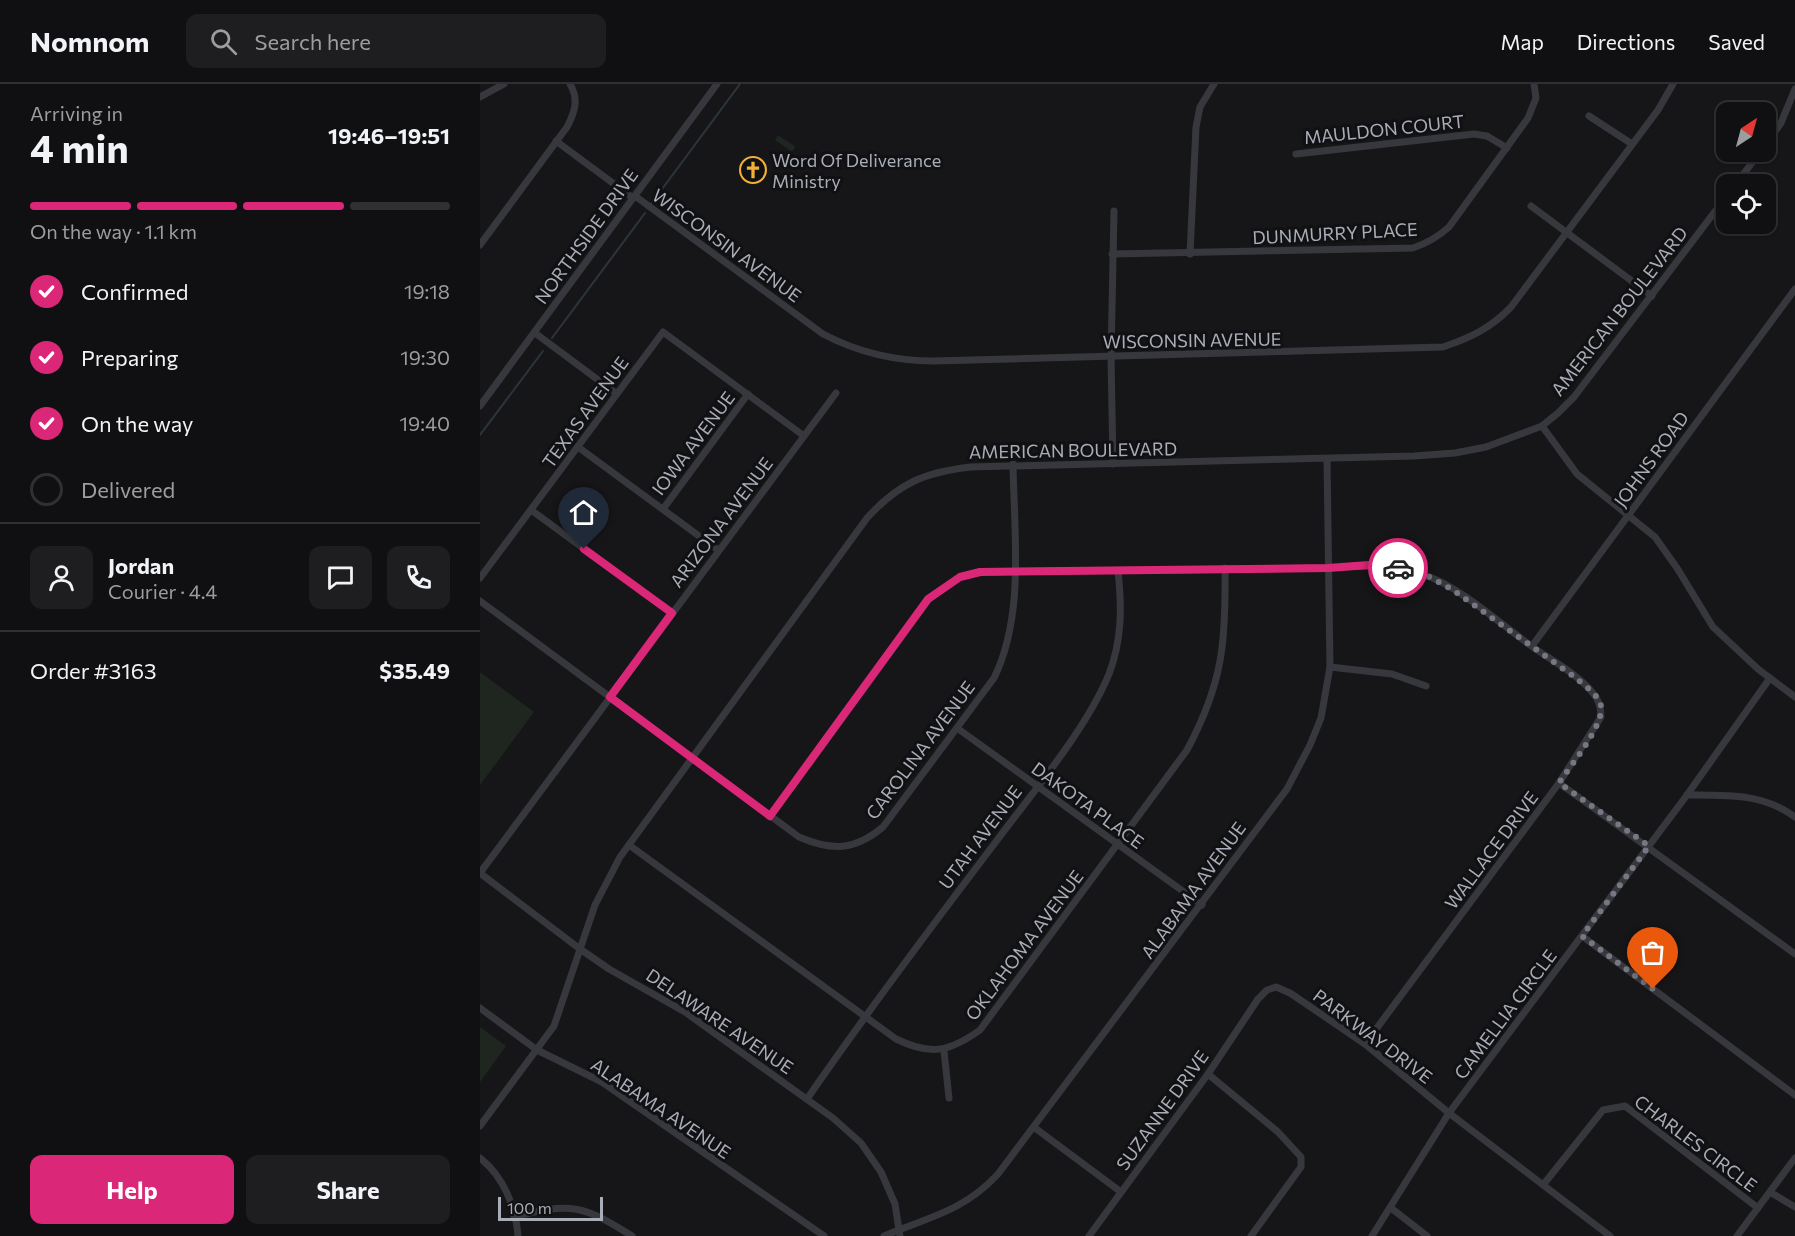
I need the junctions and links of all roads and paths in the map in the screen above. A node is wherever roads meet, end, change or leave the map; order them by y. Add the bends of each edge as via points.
1 (504, 84) edge
2 (570, 84) edge
3 (717, 84) edge
4 (1214, 84) edge
5 (1534, 84) edge
6 (1673, 84) edge
7 (1795, 89) edge
8 (480, 97) edge
9 (1589, 116) dead end
10 (1776, 130) edge
11 (556, 141) junction
12 (1632, 144) junction
13 (1507, 148) junction
14 (1296, 154) dead end
15 (634, 197) junction
16 (1531, 206) dead end
17 (1716, 210) edge
18 (1114, 211) dead end
19 (1567, 232) junction
20 (480, 245) edge
21 (1112, 254) junction
22 (1190, 254) junction
23 (1795, 289) edge
24 (1652, 296) junction
25 (535, 333) junction
26 (1111, 357) junction
27 (836, 393) dead end
28 (617, 394) junction
29 (748, 394) junction
30 (480, 406) edge
31 (1542, 426) junction
32 (804, 436) junction
33 (578, 447) junction
34 (1327, 459) junction
35 (1013, 464) junction
36 (1113, 464) junction
37 (663, 509) junction
38 (531, 510) junction
39 (1627, 516) junction
40 (718, 550) junction
41 (1225, 568) junction
42 (1328, 568) junction
43 (1118, 571) junction
44 (1014, 572) junction
45 (480, 578) edge
46 (480, 601) edge
47 (672, 613) junction
48 (1532, 646) junction
49 (1330, 667) junction
50 (1770, 678) junction
51 (1426, 686) dead end
52 (610, 697) junction
53 (1795, 697) edge
54 (957, 729) junction
55 (691, 759) junction
56 (1559, 783) junction
57 (1037, 786) junction
58 (1688, 795) junction
59 (770, 816) junction
60 (1795, 817) edge
61 (629, 845) junction
62 (1118, 846) junction
63 (1649, 846) junction
64 (480, 873) edge
65 (1202, 905) junction
66 (1582, 936) junction
67 (580, 949) junction
68 (1795, 954) edge
69 (1257, 999) joint
70 (480, 1008) edge
71 (864, 1016) junction
72 (1365, 1044) junction
73 (537, 1050) junction
74 (944, 1051) junction
75 (1208, 1074) junction
76 (1795, 1095) edge
77 (949, 1098) dead end
78 (807, 1099) junction
79 (1449, 1113) junction
80 (480, 1126) edge
81 (1035, 1128) junction
82 (480, 1158) edge
83 (1795, 1158) edge
84 (1544, 1185) junction
85 (1121, 1192) junction
86 (1770, 1192) junction
87 (1795, 1207) edge
88 (1391, 1208) junction
89 (1758, 1208) junction
90 (514, 1217) junction
91 (899, 1233) edge
92 (518, 1236) edge
93 (632, 1236) edge
94 (824, 1236) edge
95 (884, 1236) edge
96 (1089, 1236) edge
97 (1251, 1236) edge
98 (1372, 1236) edge
99 (1427, 1236) edge
100 (1610, 1236) edge
101 (1737, 1236) edge

1 - 8 street
2 - 11 street via 575,111
3 - 15 street, NORTHSIDE DRIVE
4 - 22 street via 1200,107 1196,127
5 - 13 street, DUNMURRY PLACE via 1536,98 1528,118
6 - 12 street, WISCONSIN AVENUE
7 - 10 street
9 - 12 street
11 - 15 street, WISCONSIN AVENUE
11 - 20 street
12 - 19 street, WISCONSIN AVENUE
13 - 14 street, MAULDON COURT via 1487,136 1474,134
13 - 22 street, DUNMURRY PLACE via 1449,227 1436,239 1413,248
15 - 25 street, NORTHSIDE DRIVE
15 - 26 street, WISCONSIN AVENUE via 824,334 863,352 917,361
16 - 19 street
17 - 24 street, AMERICAN BOULEVARD
18 - 21 street
19 - 24 street
19 - 26 street, WISCONSIN AVENUE via 1496,322 1466,340 1443,347
21 - 22 street, DUNMURRY PLACE
21 - 26 street
23 - 39 street, JOHNS ROAD
24 - 31 street, AMERICAN BOULEVARD via 1574,397
25 - 28 street
25 - 30 street, NORTHSIDE DRIVE
26 - 36 street
27 - 32 street, ARIZONA AVENUE
28 - 29 street, TEXAS AVENUE via 663,332
28 - 33 street, TEXAS AVENUE
29 - 32 street
29 - 37 street, IOWA AVENUE
31 - 34 street, AMERICAN BOULEVARD via 1486,447 1455,453
31 - 39 street via 1577,474
32 - 40 street, ARIZONA AVENUE
33 - 37 street
33 - 38 street, TEXAS AVENUE
34 - 36 street, AMERICAN BOULEVARD
34 - 42 street, ALABAMA AVENUE
35 - 36 street, AMERICAN BOULEVARD
35 - 44 street, CAROLINA AVENUE
35 - 55 street, AMERICAN BOULEVARD via 922,476 883,500
37 - 40 street
38 - 45 street, TEXAS AVENUE
38 - 47 street
39 - 48 street, JOHNS ROAD
39 - 50 street via 1654,537 1713,627
40 - 47 street, ARIZONA AVENUE
41 - 42 street
41 - 43 street
41 - 62 street, OKLAHOMA AVENUE via 1226,626 1207,713 1187,750
42 - 48 street via 1369,565 1430,577
42 - 49 street, ALABAMA AVENUE
43 - 44 street
43 - 57 street, UTAH AVENUE via 1122,611 1110,672 1089,714
44 - 54 street, CAROLINA AVENUE via 1012,629 1005,654 994,678
44 - 59 street via 980,572 960,577 928,599
46 - 52 street, CAROLINA AVENUE
47 - 52 street, ARIZONA AVENUE
48 - 56 street via 1585,685 1600,704 1601,717
49 - 51 street via 1392,674
49 - 65 street, ALABAMA AVENUE via 1322,718 1287,789
50 - 53 street
50 - 58 street
52 - 55 street, CAROLINA AVENUE
52 - 64 street, ARIZONA AVENUE
54 - 57 street, DAKOTA PLACE
54 - 59 street, CAROLINA AVENUE via 883,827 867,840 844,847 819,845 799,837
55 - 59 street, CAROLINA AVENUE
55 - 61 street, AMERICAN BOULEVARD
56 - 63 street, WALLACE DRIVE
56 - 72 street, WALLACE DRIVE
57 - 62 street, DAKOTA PLACE
57 - 71 street, UTAH AVENUE
58 - 60 street via 1765,800
58 - 63 street
61 - 67 street, AMERICAN BOULEVARD via 610,872
61 - 71 street
62 - 65 street, DAKOTA PLACE
62 - 74 street, OKLAHOMA AVENUE via 980,1030
63 - 66 street, CAMELLIA CIRCLE
63 - 68 street
64 - 67 street, DELAWARE AVENUE
65 - 81 street, ALABAMA AVENUE
66 - 76 street
66 - 79 street, CAMELLIA CIRCLE
67 - 73 street, AMERICAN BOULEVARD via 554,1026
67 - 78 street, DELAWARE AVENUE via 685,1012
69 - 72 street, PARKWAY DRIVE via 1276,987
69 - 75 street, SUZANNE DRIVE
70 - 73 street, ALABAMA AVENUE
71 - 74 street via 909,1045
71 - 78 street, UTAH AVENUE
72 - 79 street, PARKWAY DRIVE
73 - 80 street, AMERICAN BOULEVARD
73 - 94 street, ALABAMA AVENUE via 602,1082
74 - 77 street
75 - 85 street, SUZANNE DRIVE
75 - 97 street via 1278,1132 1301,1157 1301,1167
78 - 91 street, DELAWARE AVENUE via 861,1143 881,1172 895,1204
79 - 84 street, PARKWAY DRIVE
79 - 88 street, CAMELLIA CIRCLE
81 - 85 street
81 - 91 street, ALABAMA AVENUE via 981,1192
82 - 90 street via 505,1188
83 - 86 street
84 - 89 street, CHARLES CIRCLE via 1603,1110 1625,1106
84 - 100 street, PARKWAY DRIVE
85 - 96 street, SUZANNE DRIVE
86 - 87 street
86 - 89 street
88 - 98 street, CAMELLIA CIRCLE
88 - 99 street
89 - 101 street
90 - 92 street
90 - 93 street via 553,1207 574,1207 599,1215
91 - 95 street, ALABAMA AVENUE

